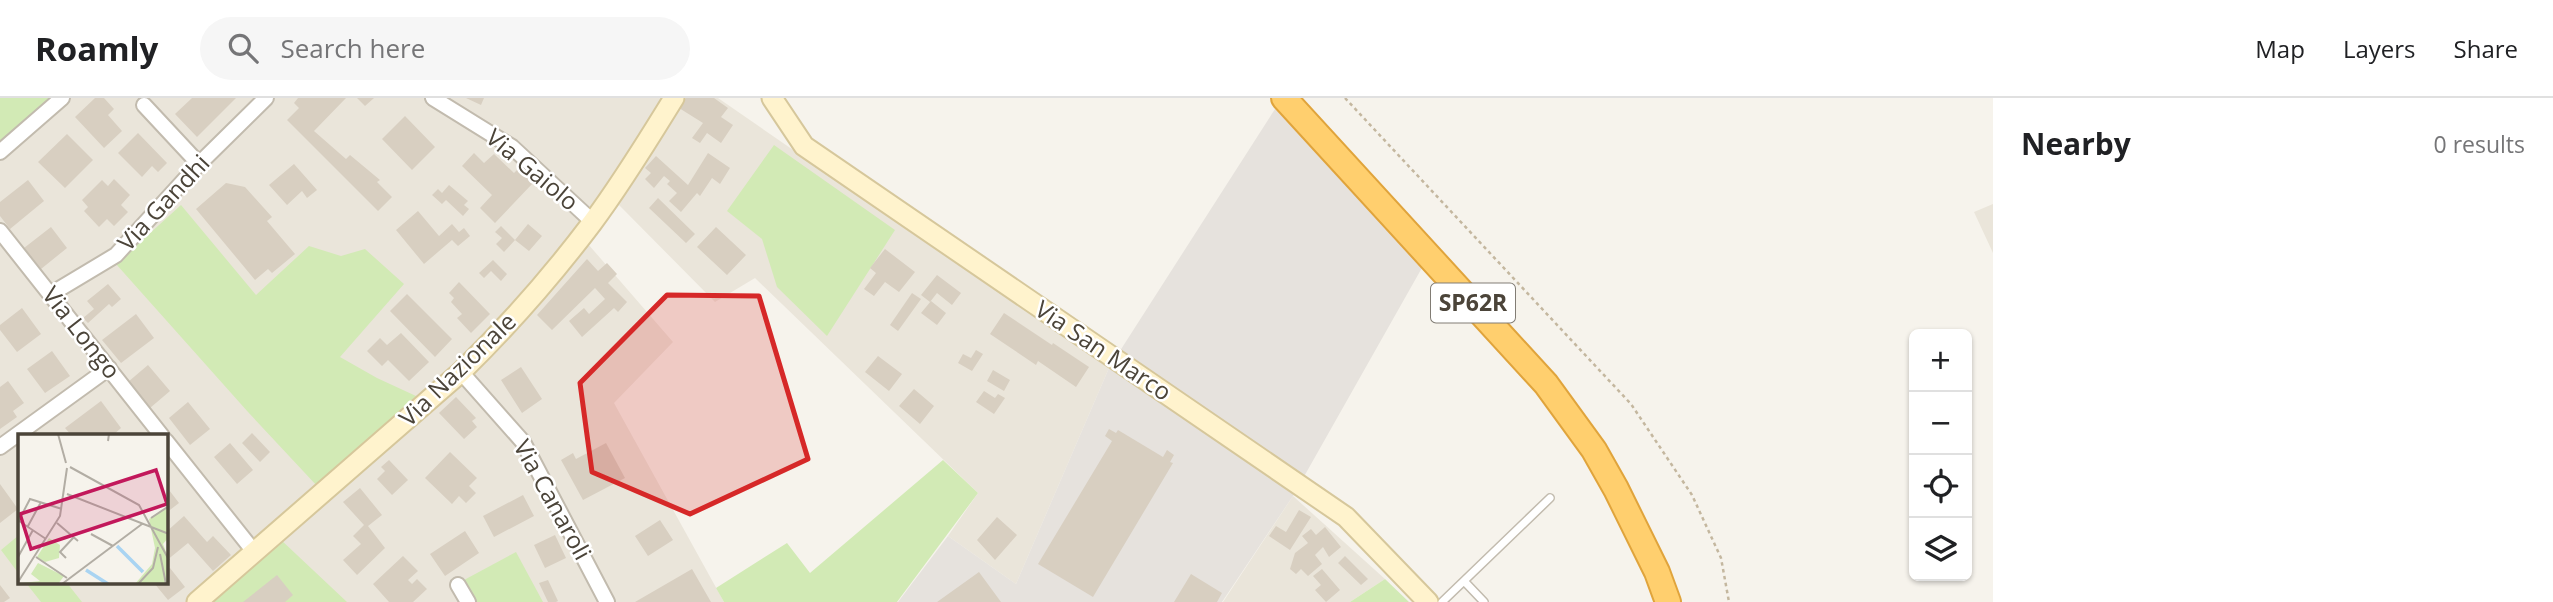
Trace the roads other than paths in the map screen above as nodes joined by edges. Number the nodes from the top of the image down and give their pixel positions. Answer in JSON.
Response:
{"nodes":[{"id":1,"x":62,"y":98,"type":"edge"},
{"id":2,"x":266,"y":98,"type":"edge"},
{"id":3,"x":433,"y":98,"type":"edge"},
{"id":4,"x":674,"y":98,"type":"edge"},
{"id":5,"x":1284,"y":98,"type":"edge"},
{"id":6,"x":772,"y":100,"type":"edge"},
{"id":7,"x":144,"y":105,"type":"dead end"},
{"id":8,"x":0,"y":152,"type":"edge"},
{"id":9,"x":199,"y":164,"type":"junction"},
{"id":10,"x":593,"y":222,"type":"junction"},
{"id":11,"x":0,"y":231,"type":"edge"},
{"id":12,"x":51,"y":295,"type":"junction"},
{"id":13,"x":109,"y":368,"type":"junction"},
{"id":14,"x":461,"y":372,"type":"junction"},
{"id":15,"x":160,"y":434,"type":"edge"},
{"id":16,"x":168,"y":444,"type":"edge"},
{"id":17,"x":0,"y":447,"type":"edge"},
{"id":18,"x":1550,"y":498,"type":"dead end"},
{"id":19,"x":255,"y":553,"type":"junction"},
{"id":20,"x":1464,"y":581,"type":"junction"},
{"id":21,"x":458,"y":585,"type":"dead end"},
{"id":22,"x":197,"y":602,"type":"edge"},
{"id":23,"x":468,"y":602,"type":"edge"},
{"id":24,"x":607,"y":602,"type":"edge"},
{"id":25,"x":1428,"y":602,"type":"edge"},
{"id":26,"x":1442,"y":602,"type":"edge"},
{"id":27,"x":1484,"y":602,"type":"edge"},
{"id":28,"x":1668,"y":602,"type":"edge"}],
"edges":[{"from":1,"to":8,"type":"street"},
{"from":2,"to":9,"type":"street","name":"Via Gandhi"},
{"from":3,"to":10,"type":"street","name":"Via Gaiolo"},
{"from":4,"to":10,"type":"street","name":"Via Nazionale"},
{"from":5,"to":28,"type":"highway","number":"SP62R"},
{"from":6,"to":25,"type":"street","name":"Via San Marco"},
{"from":7,"to":9,"type":"street"},
{"from":9,"to":12,"type":"street","name":"Via Gandhi"},
{"from":10,"to":14,"type":"street","name":"Via Nazionale"},
{"from":11,"to":12,"type":"street","name":"Via Longo"},
{"from":12,"to":13,"type":"street","name":"Via Longo"},
{"from":13,"to":15,"type":"street","name":"Via Longo"},
{"from":13,"to":17,"type":"street"},
{"from":14,"to":19,"type":"street","name":"Via Nazionale"},
{"from":14,"to":24,"type":"street","name":"Via Canaroli"},
{"from":16,"to":19,"type":"street"},
{"from":18,"to":20,"type":"lane"},
{"from":19,"to":22,"type":"street","name":"Via Nazionale"},
{"from":20,"to":26,"type":"lane"},
{"from":20,"to":27,"type":"lane"},
{"from":21,"to":23,"type":"street"}]}
